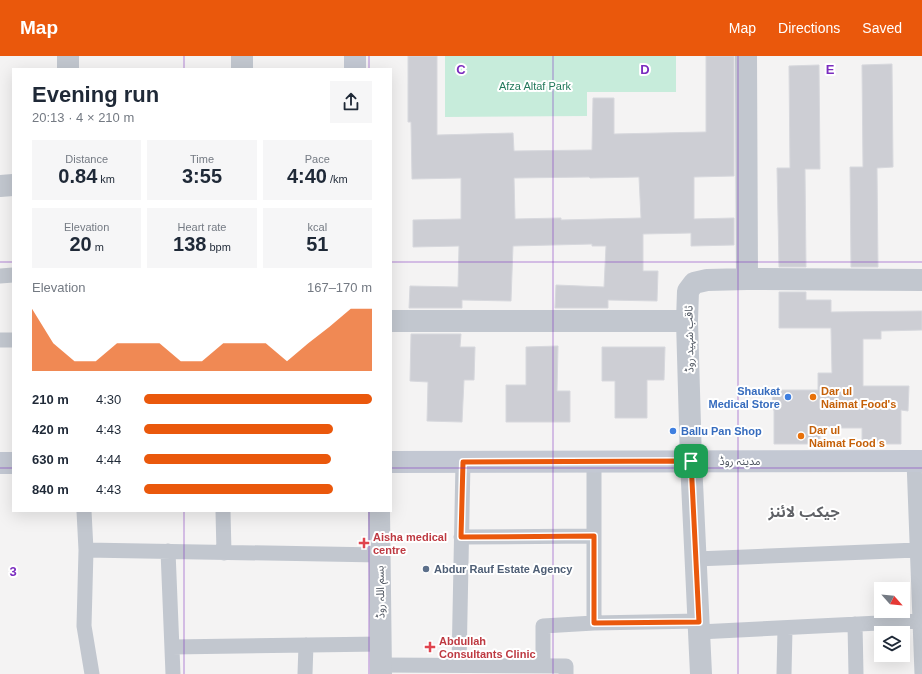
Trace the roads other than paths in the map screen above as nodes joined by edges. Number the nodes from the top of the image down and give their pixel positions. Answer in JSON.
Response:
{"nodes":[{"id":1,"x":68,"y":56,"type":"edge"},
{"id":2,"x":242,"y":56,"type":"edge"},
{"id":3,"x":355,"y":56,"type":"edge"},
{"id":4,"x":746,"y":56,"type":"edge"},
{"id":5,"x":68,"y":68,"type":"edge"},
{"id":6,"x":242,"y":68,"type":"edge"},
{"id":7,"x":355,"y":68,"type":"edge"},
{"id":8,"x":12,"y":185,"type":"edge"},
{"id":9,"x":0,"y":186,"type":"edge"},
{"id":10,"x":12,"y":275,"type":"edge"},
{"id":11,"x":0,"y":276,"type":"edge"},
{"id":12,"x":747,"y":279,"type":"junction"},
{"id":13,"x":922,"y":280,"type":"edge"},
{"id":14,"x":392,"y":321,"type":"edge"},
{"id":15,"x":688,"y":321,"type":"junction"},
{"id":16,"x":0,"y":340,"type":"edge"},
{"id":17,"x":12,"y":340,"type":"edge"},
{"id":18,"x":691,"y":461,"type":"junction"},
{"id":19,"x":918,"y":461,"type":"edge"},
{"id":20,"x":392,"y":462,"type":"edge"},
{"id":21,"x":463,"y":462,"type":"junction"},
{"id":22,"x":594,"y":462,"type":"junction"},
{"id":23,"x":0,"y":463,"type":"edge"},
{"id":24,"x":12,"y":463,"type":"edge"},
{"id":25,"x":84,"y":512,"type":"edge"},
{"id":26,"x":223,"y":512,"type":"edge"},
{"id":27,"x":379,"y":512,"type":"edge"},
{"id":28,"x":594,"y":536,"type":"junction"},
{"id":29,"x":461,"y":537,"type":"junction"},
{"id":30,"x":86,"y":550,"type":"junction"},
{"id":31,"x":917,"y":550,"type":"junction"},
{"id":32,"x":168,"y":551,"type":"junction"},
{"id":33,"x":224,"y":552,"type":"junction"},
{"id":34,"x":380,"y":555,"type":"junction"},
{"id":35,"x":696,"y":559,"type":"junction"},
{"id":36,"x":920,"y":621,"type":"junction"},
{"id":37,"x":594,"y":623,"type":"junction"},
{"id":38,"x":855,"y":624,"type":"junction"},
{"id":39,"x":699,"y":627,"type":"junction"},
{"id":40,"x":784,"y":629,"type":"junction"},
{"id":41,"x":306,"y":645,"type":"junction"},
{"id":42,"x":172,"y":647,"type":"junction"},
{"id":43,"x":381,"y":661,"type":"edge"},
{"id":44,"x":459,"y":666,"type":"junction"},
{"id":45,"x":543,"y":666,"type":"junction"},
{"id":46,"x":922,"y":666,"type":"edge"},
{"id":47,"x":92,"y":674,"type":"edge"},
{"id":48,"x":173,"y":674,"type":"edge"},
{"id":49,"x":305,"y":674,"type":"edge"},
{"id":50,"x":566,"y":674,"type":"edge"},
{"id":51,"x":701,"y":674,"type":"edge"},
{"id":52,"x":784,"y":674,"type":"edge"},
{"id":53,"x":856,"y":674,"type":"edge"}],
"edges":[{"from":1,"to":5,"type":"street"},
{"from":2,"to":6,"type":"street"},
{"from":3,"to":7,"type":"street"},
{"from":4,"to":12,"type":"street"},
{"from":8,"to":9,"type":"street"},
{"from":10,"to":11,"type":"lane"},
{"from":12,"to":13,"type":"street","name":"ثاقب شہید روڈ"},
{"from":12,"to":15,"type":"street","name":"ثاقب شہید روڈ"},
{"from":14,"to":15,"type":"street"},
{"from":15,"to":18,"type":"street","name":"ثاقب شہید روڈ"},
{"from":16,"to":17,"type":"lane"},
{"from":18,"to":19,"type":"street","name":"مدینہ روڈ"},
{"from":18,"to":22,"type":"street","name":"مدینہ روڈ"},
{"from":18,"to":35,"type":"street","name":"ثاقب شہید روڈ"},
{"from":19,"to":31,"type":"lane"},
{"from":20,"to":21,"type":"street","name":"مدینہ روڈ"},
{"from":21,"to":22,"type":"street","name":"مدینہ روڈ"},
{"from":21,"to":29,"type":"lane"},
{"from":22,"to":28,"type":"lane"},
{"from":23,"to":24,"type":"street"},
{"from":25,"to":30,"type":"lane"},
{"from":26,"to":33,"type":"lane"},
{"from":27,"to":34,"type":"street","name":"بسم اللہ روڈ"},
{"from":28,"to":29,"type":"lane"},
{"from":28,"to":37,"type":"lane"},
{"from":29,"to":44,"type":"lane"},
{"from":30,"to":32,"type":"lane"},
{"from":30,"to":47,"type":"lane"},
{"from":31,"to":35,"type":"lane"},
{"from":31,"to":36,"type":"lane"},
{"from":32,"to":33,"type":"lane"},
{"from":32,"to":42,"type":"lane"},
{"from":33,"to":34,"type":"lane"},
{"from":34,"to":43,"type":"street","name":"بسم اللہ روڈ"},
{"from":35,"to":39,"type":"street","name":"ثاقب شہید روڈ"},
{"from":36,"to":38,"type":"lane"},
{"from":36,"to":46,"type":"lane"},
{"from":37,"to":39,"type":"lane"},
{"from":37,"to":45,"type":"lane"},
{"from":38,"to":40,"type":"lane"},
{"from":38,"to":53,"type":"lane"},
{"from":39,"to":40,"type":"lane"},
{"from":39,"to":51,"type":"street","name":"ثاقب شہید روڈ"},
{"from":40,"to":52,"type":"lane"},
{"from":41,"to":42,"type":"lane"},
{"from":41,"to":43,"type":"lane"},
{"from":41,"to":49,"type":"lane"},
{"from":42,"to":48,"type":"lane"},
{"from":43,"to":44,"type":"lane"},
{"from":44,"to":45,"type":"lane"},
{"from":45,"to":50,"type":"lane"}]}
